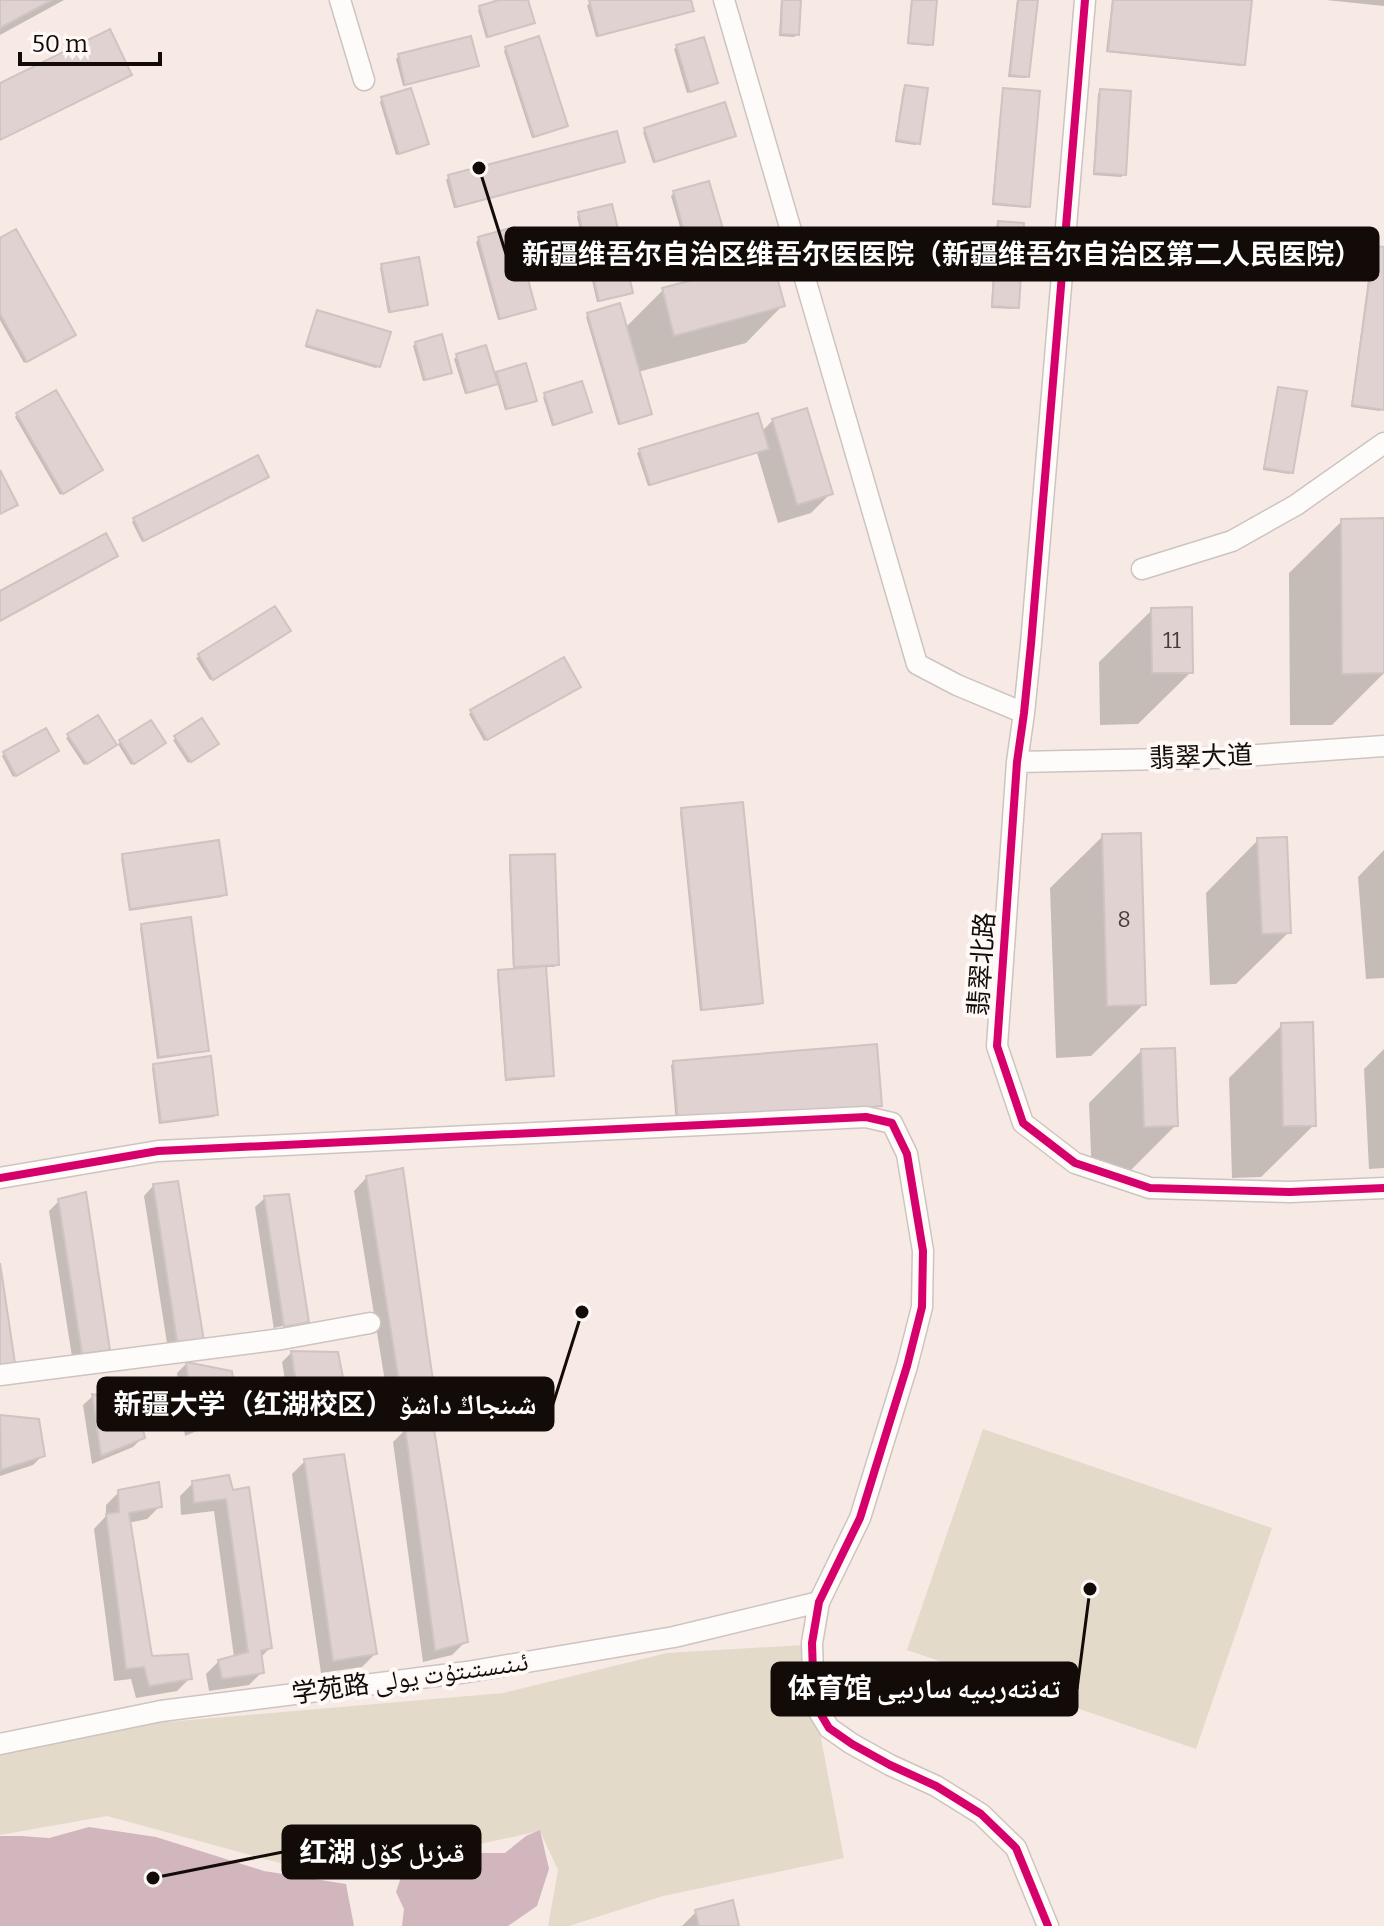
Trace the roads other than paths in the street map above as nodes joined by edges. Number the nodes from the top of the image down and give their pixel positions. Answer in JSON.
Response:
{"nodes":[{"id":1,"x":340,"y":0,"type":"edge"},
{"id":2,"x":724,"y":0,"type":"edge"},
{"id":3,"x":1085,"y":0,"type":"edge"},
{"id":4,"x":364,"y":80,"type":"dead end"},
{"id":5,"x":1384,"y":443,"type":"edge"},
{"id":6,"x":1142,"y":569,"type":"dead end"},
{"id":7,"x":1024,"y":713,"type":"junction"},
{"id":8,"x":1384,"y":746,"type":"edge"},
{"id":9,"x":1017,"y":762,"type":"junction"},
{"id":10,"x":0,"y":1178,"type":"edge"},
{"id":11,"x":1384,"y":1188,"type":"edge"},
{"id":12,"x":370,"y":1323,"type":"dead end"},
{"id":13,"x":0,"y":1375,"type":"edge"},
{"id":14,"x":819,"y":1602,"type":"junction"},
{"id":15,"x":0,"y":1744,"type":"edge"},
{"id":16,"x":1048,"y":1926,"type":"edge"}],
"edges":[{"from":1,"to":4,"type":"street"},
{"from":2,"to":7,"type":"street"},
{"from":3,"to":7,"type":"street","name":"翡翠北路"},
{"from":5,"to":6,"type":"street"},
{"from":7,"to":9,"type":"street","name":"翡翠北路"},
{"from":8,"to":9,"type":"street","name":"翡翠大道"},
{"from":9,"to":11,"type":"street","name":"翡翠北路"},
{"from":10,"to":14,"type":"street"},
{"from":12,"to":13,"type":"street"},
{"from":14,"to":15,"type":"street","name":"学苑路 ئىنىستىتۇت يولى"},
{"from":14,"to":16,"type":"street"}]}
